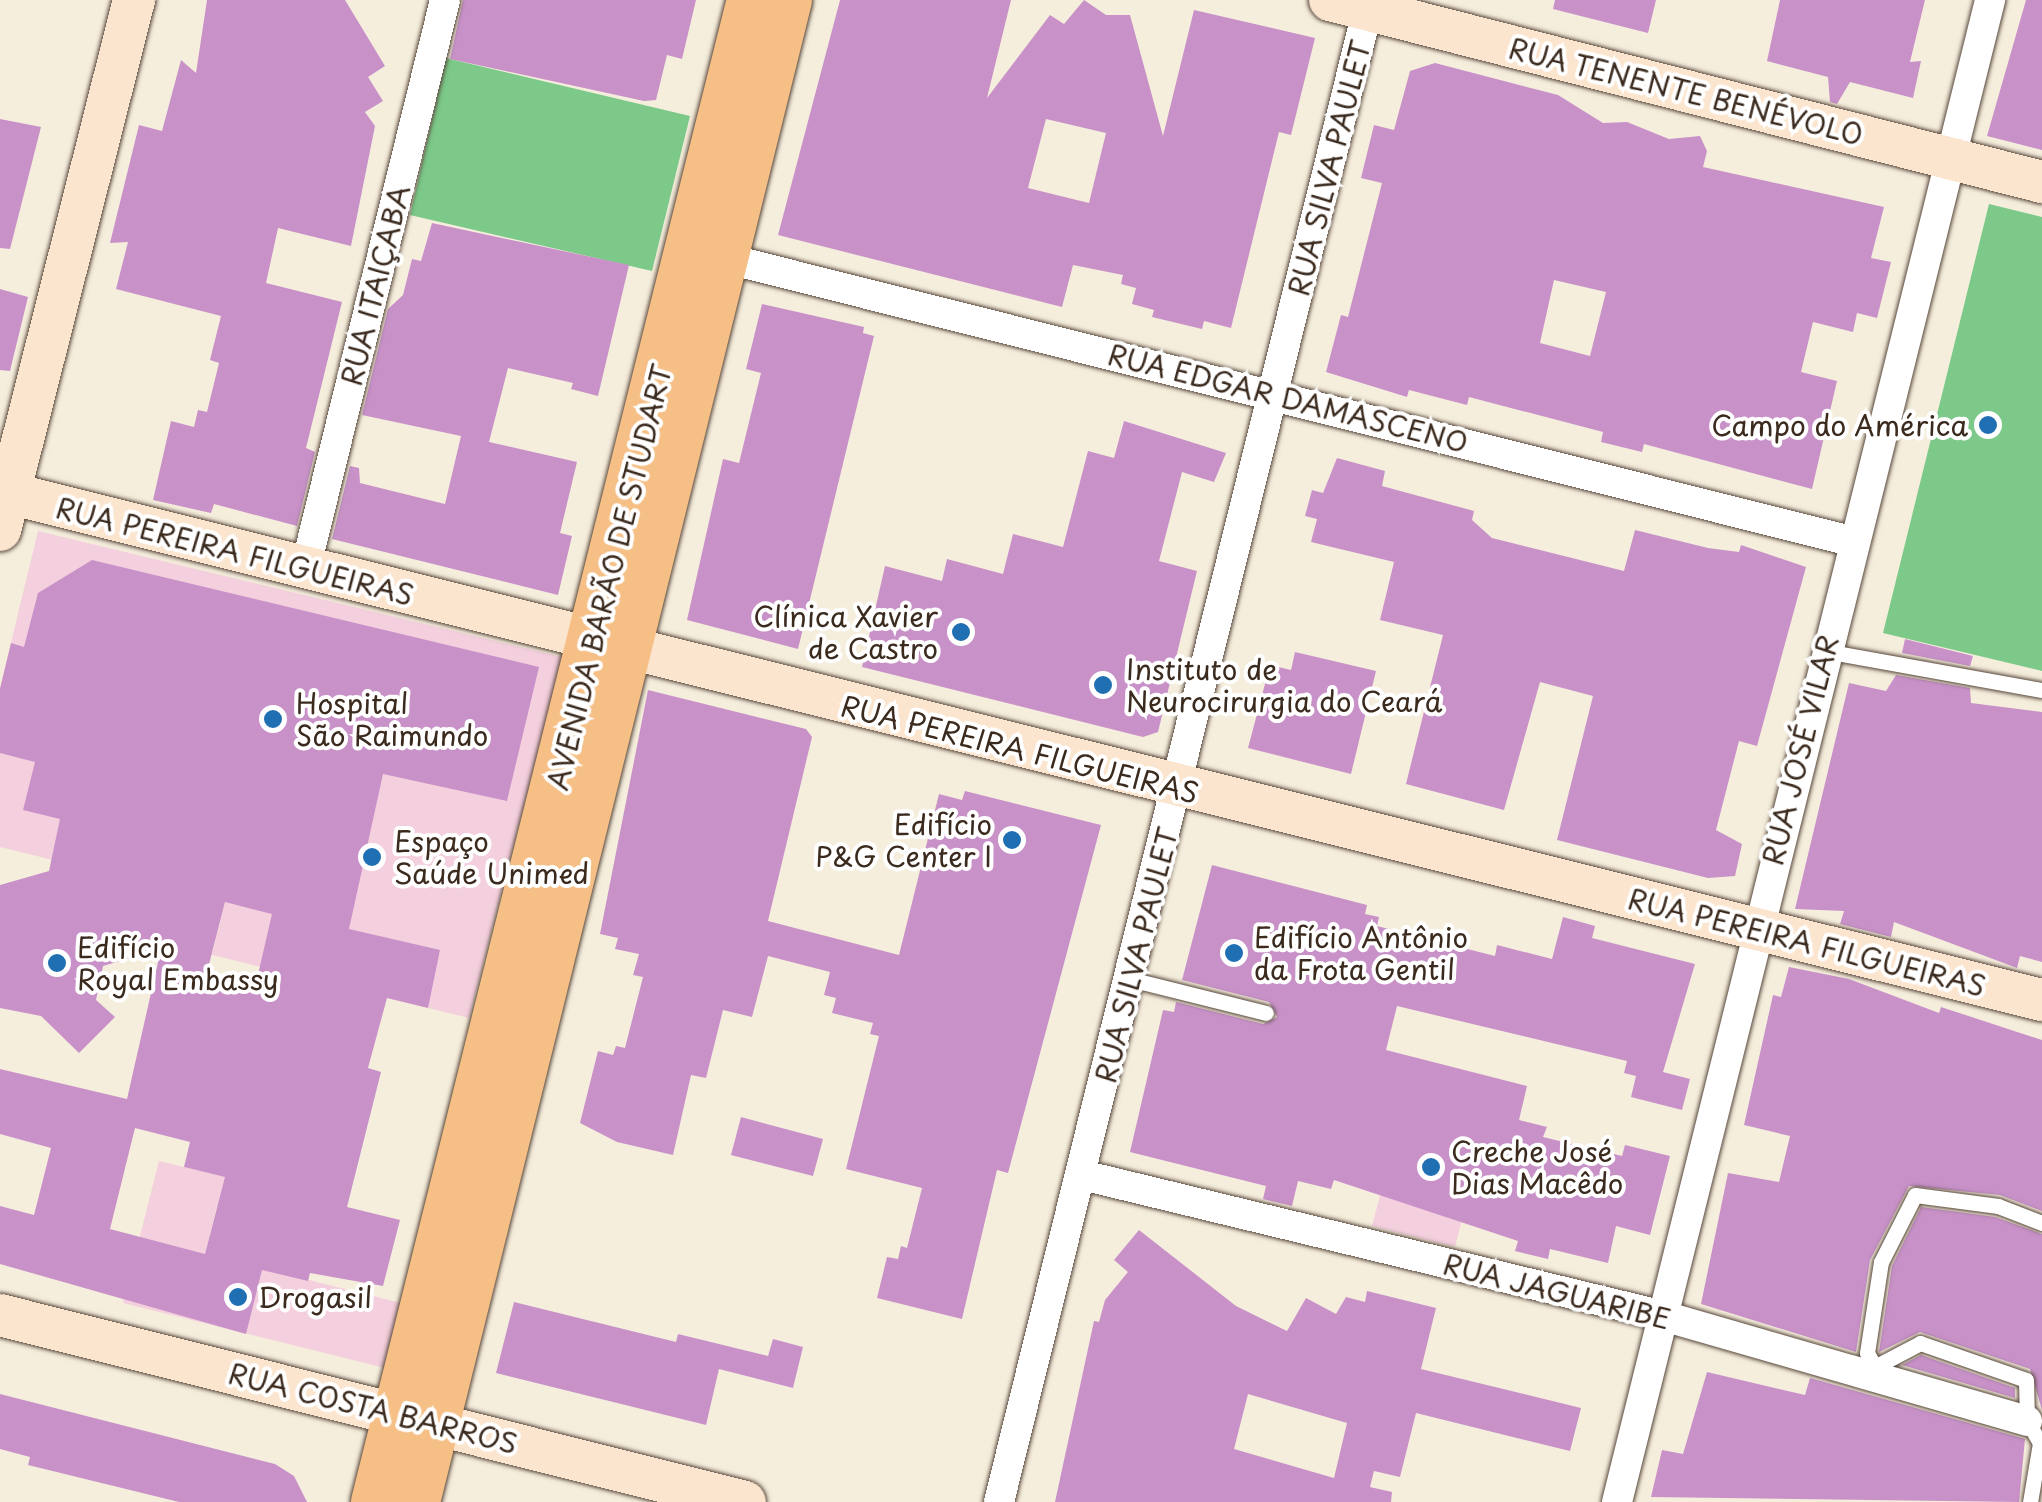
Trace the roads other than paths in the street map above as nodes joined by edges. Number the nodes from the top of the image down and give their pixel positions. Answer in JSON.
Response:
{"nodes":[{"id":1,"x":134,"y":0,"type":"edge"},
{"id":2,"x":446,"y":0,"type":"edge"},
{"id":3,"x":751,"y":0,"type":"edge"},
{"id":4,"x":788,"y":0,"type":"edge"},
{"id":5,"x":1990,"y":0,"type":"edge"},
{"id":6,"x":1356,"y":3,"type":"edge"},
{"id":7,"x":1950,"y":160,"type":"junction"},
{"id":8,"x":2042,"y":182,"type":"edge"},
{"id":9,"x":724,"y":258,"type":"junction"},
{"id":10,"x":1272,"y":393,"type":"junction"},
{"id":11,"x":3,"y":505,"type":"edge"},
{"id":12,"x":1851,"y":541,"type":"junction"},
{"id":13,"x":305,"y":570,"type":"junction"},
{"id":14,"x":610,"y":647,"type":"junction"},
{"id":15,"x":1824,"y":650,"type":"junction"},
{"id":16,"x":2042,"y":690,"type":"edge"},
{"id":17,"x":1177,"y":788,"type":"junction"},
{"id":18,"x":1757,"y":930,"type":"junction"},
{"id":19,"x":1130,"y":978,"type":"junction"},
{"id":20,"x":2042,"y":1000,"type":"edge"},
{"id":21,"x":1266,"y":1013,"type":"dead end"},
{"id":22,"x":1082,"y":1175,"type":"junction"},
{"id":23,"x":2042,"y":1223,"type":"edge"},
{"id":24,"x":0,"y":1315,"type":"edge"},
{"id":25,"x":1660,"y":1315,"type":"junction"},
{"id":26,"x":1868,"y":1370,"type":"junction"},
{"id":27,"x":417,"y":1418,"type":"junction"},
{"id":28,"x":2028,"y":1421,"type":"junction"},
{"id":29,"x":375,"y":1502,"type":"edge"},
{"id":30,"x":416,"y":1502,"type":"edge"},
{"id":31,"x":745,"y":1502,"type":"edge"},
{"id":32,"x":1000,"y":1502,"type":"edge"},
{"id":33,"x":1617,"y":1502,"type":"edge"},
{"id":34,"x":2030,"y":1502,"type":"edge"}],
"edges":[{"from":1,"to":11,"type":"street"},
{"from":2,"to":13,"type":"street","name":"RUA ITAIÇABA"},
{"from":3,"to":14,"type":"main road","name":"AVENIDA BARÃO DE STUDART"},
{"from":4,"to":9,"type":"main road","name":"AVENIDA BARÃO DE STUDART"},
{"from":5,"to":7,"type":"street","name":"RUA JOSÉ VILAR"},
{"from":6,"to":7,"type":"street","name":"RUA TENENTE BENÉVOLO"},
{"from":6,"to":10,"type":"street","name":"RUA SILVA PAULET"},
{"from":7,"to":8,"type":"street","name":"RUA TENENTE BENÉVOLO"},
{"from":7,"to":12,"type":"street","name":"RUA JOSÉ VILAR"},
{"from":9,"to":10,"type":"street","name":"RUA EDGAR DAMASCENO"},
{"from":9,"to":14,"type":"main road","name":"AVENIDA BARÃO DE STUDART"},
{"from":10,"to":12,"type":"street","name":"RUA EDGAR DAMASCENO"},
{"from":10,"to":17,"type":"street","name":"RUA SILVA PAULET"},
{"from":11,"to":13,"type":"street","name":"RUA PEREIRA FILGUEIRAS"},
{"from":12,"to":15,"type":"street","name":"RUA JOSÉ VILAR"},
{"from":13,"to":14,"type":"street","name":"RUA PEREIRA FILGUEIRAS"},
{"from":14,"to":17,"type":"street","name":"RUA PEREIRA FILGUEIRAS"},
{"from":14,"to":27,"type":"main road","name":"AVENIDA BARÃO DE STUDART"},
{"from":15,"to":16,"type":"lane"},
{"from":15,"to":18,"type":"street","name":"RUA JOSÉ VILAR"},
{"from":17,"to":18,"type":"street","name":"RUA PEREIRA FILGUEIRAS"},
{"from":17,"to":19,"type":"street","name":"RUA SILVA PAULET"},
{"from":18,"to":20,"type":"street","name":"RUA PEREIRA FILGUEIRAS"},
{"from":18,"to":25,"type":"street","name":"RUA JOSÉ VILAR"},
{"from":19,"to":21,"type":"lane"},
{"from":19,"to":22,"type":"street","name":"RUA SILVA PAULET"},
{"from":22,"to":25,"type":"street","name":"RUA JAGUARIBE"},
{"from":22,"to":32,"type":"street","name":"RUA SILVA PAULET"},
{"from":23,"to":26,"type":"lane"},
{"from":24,"to":27,"type":"street","name":"RUA COSTA BARROS"},
{"from":25,"to":26,"type":"street","name":"RUA JAGUARIBE"},
{"from":25,"to":33,"type":"street","name":"RUA JOSÉ VILAR"},
{"from":26,"to":28,"type":"street","name":"RUA JAGUARIBE"},
{"from":26,"to":28,"type":"lane"},
{"from":27,"to":29,"type":"main road","name":"AVENIDA BARÃO DE STUDART"},
{"from":27,"to":30,"type":"main road","name":"AVENIDA BARÃO DE STUDART"},
{"from":27,"to":31,"type":"street","name":"RUA COSTA BARROS"},
{"from":28,"to":34,"type":"lane"}]}
